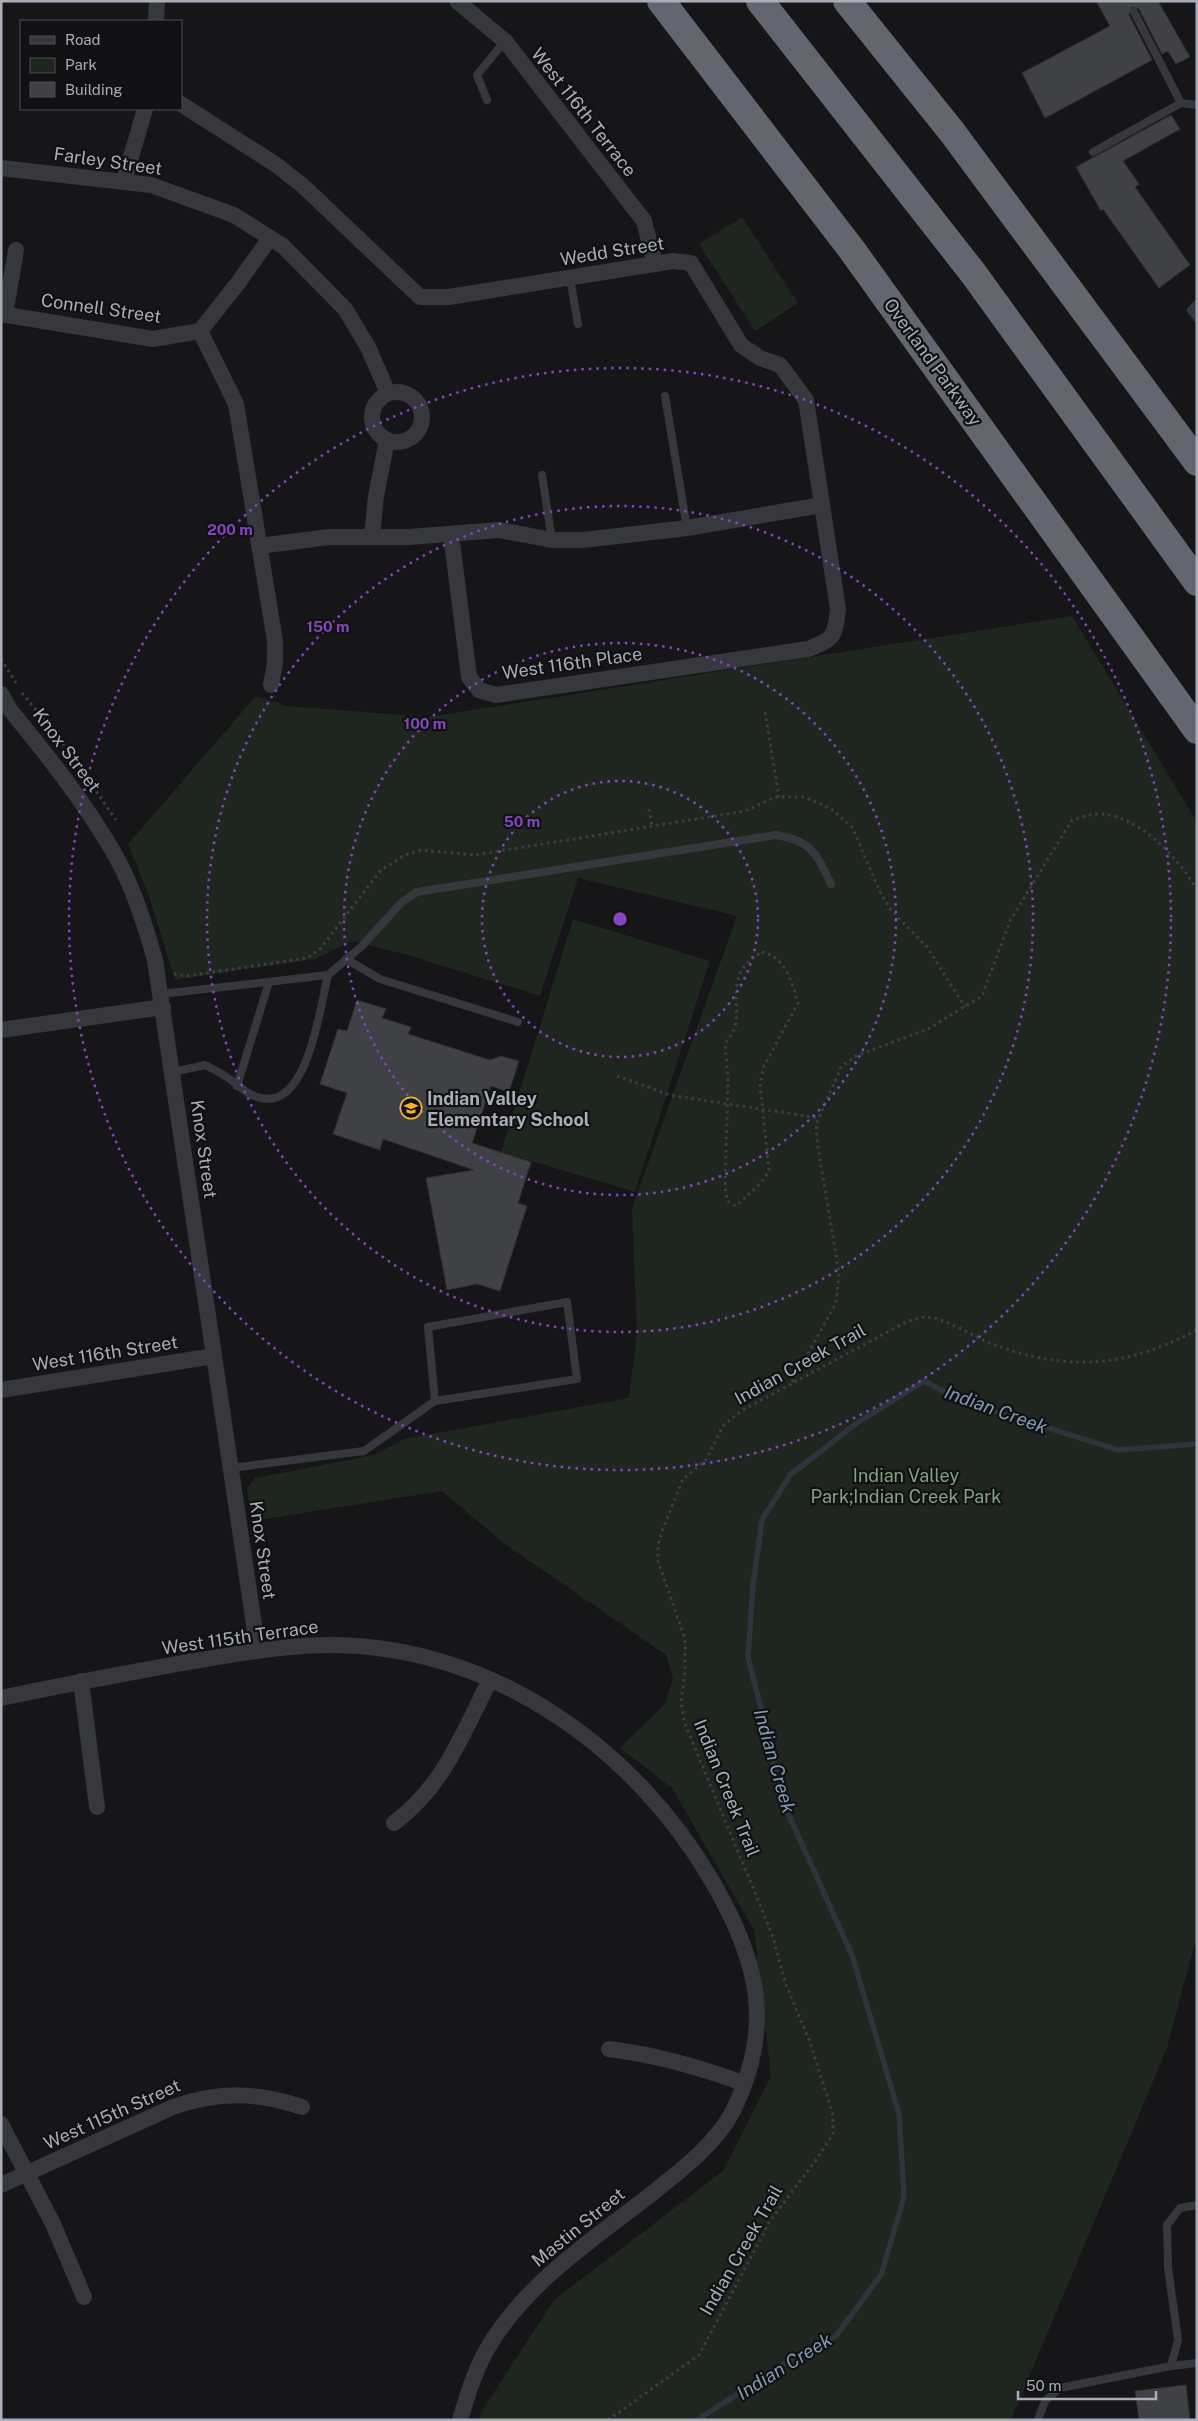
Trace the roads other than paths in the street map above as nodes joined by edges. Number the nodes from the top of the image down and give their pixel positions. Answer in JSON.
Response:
{"nodes":[{"id":1,"x":157,"y":1,"type":"edge"},
{"id":2,"x":457,"y":1,"type":"edge"},
{"id":3,"x":644,"y":1,"type":"edge"},
{"id":4,"x":661,"y":1,"type":"edge"},
{"id":5,"x":760,"y":1,"type":"edge"},
{"id":6,"x":847,"y":1,"type":"edge"},
{"id":7,"x":1134,"y":12,"type":"dead end"},
{"id":8,"x":156,"y":20,"type":"edge"},
{"id":9,"x":505,"y":42,"type":"junction"},
{"id":10,"x":696,"y":46,"type":"junction"},
{"id":11,"x":487,"y":100,"type":"dead end"},
{"id":12,"x":1181,"y":103,"type":"junction"},
{"id":13,"x":182,"y":105,"type":"edge"},
{"id":14,"x":1197,"y":105,"type":"edge"},
{"id":15,"x":145,"y":110,"type":"edge"},
{"id":16,"x":1093,"y":152,"type":"dead end"},
{"id":17,"x":1,"y":168,"type":"edge"},
{"id":18,"x":124,"y":181,"type":"junction"},
{"id":19,"x":270,"y":238,"type":"junction"},
{"id":20,"x":16,"y":250,"type":"dead end"},
{"id":21,"x":655,"y":264,"type":"junction"},
{"id":22,"x":570,"y":278,"type":"junction"},
{"id":23,"x":1197,"y":304,"type":"edge"},
{"id":24,"x":3,"y":314,"type":"edge"},
{"id":25,"x":1197,"y":318,"type":"edge"},
{"id":26,"x":578,"y":324,"type":"dead end"},
{"id":27,"x":200,"y":331,"type":"junction"},
{"id":28,"x":1118,"y":355,"type":"junction"},
{"id":29,"x":388,"y":393,"type":"junction"},
{"id":30,"x":665,"y":396,"type":"dead end"},
{"id":31,"x":1197,"y":437,"type":"edge"},
{"id":32,"x":387,"y":440,"type":"junction"},
{"id":33,"x":1197,"y":462,"type":"edge"},
{"id":34,"x":542,"y":475,"type":"dead end"},
{"id":35,"x":822,"y":505,"type":"junction"},
{"id":36,"x":687,"y":528,"type":"junction"},
{"id":37,"x":451,"y":534,"type":"junction"},
{"id":38,"x":372,"y":536,"type":"junction"},
{"id":39,"x":552,"y":540,"type":"junction"},
{"id":40,"x":259,"y":546,"type":"junction"},
{"id":41,"x":1197,"y":582,"type":"edge"},
{"id":42,"x":829,"y":641,"type":"joint"},
{"id":43,"x":271,"y":685,"type":"dead end"},
{"id":44,"x":1,"y":694,"type":"edge"},
{"id":45,"x":1197,"y":730,"type":"edge"},
{"id":46,"x":831,"y":884,"type":"dead end"},
{"id":47,"x":346,"y":960,"type":"junction"},
{"id":48,"x":328,"y":975,"type":"junction"},
{"id":49,"x":269,"y":982,"type":"junction"},
{"id":50,"x":162,"y":1000,"type":"junction"},
{"id":51,"x":518,"y":1022,"type":"dead end"},
{"id":52,"x":1,"y":1030,"type":"edge"},
{"id":53,"x":173,"y":1072,"type":"junction"},
{"id":54,"x":237,"y":1086,"type":"junction"},
{"id":55,"x":214,"y":1356,"type":"junction"},
{"id":56,"x":1,"y":1390,"type":"edge"},
{"id":57,"x":435,"y":1401,"type":"junction"},
{"id":58,"x":231,"y":1468,"type":"junction"},
{"id":59,"x":258,"y":1651,"type":"junction"},
{"id":60,"x":490,"y":1680,"type":"junction"},
{"id":61,"x":81,"y":1681,"type":"junction"},
{"id":62,"x":1,"y":1698,"type":"edge"},
{"id":63,"x":97,"y":1806,"type":"dead end"},
{"id":64,"x":394,"y":1823,"type":"dead end"},
{"id":65,"x":710,"y":1878,"type":"joint"},
{"id":66,"x":609,"y":2049,"type":"dead end"},
{"id":67,"x":743,"y":2083,"type":"junction"},
{"id":68,"x":302,"y":2107,"type":"dead end"},
{"id":69,"x":1,"y":2124,"type":"edge"},
{"id":70,"x":28,"y":2172,"type":"junction"},
{"id":71,"x":1,"y":2185,"type":"edge"},
{"id":72,"x":1196,"y":2203,"type":"edge"},
{"id":73,"x":84,"y":2297,"type":"dead end"},
{"id":74,"x":1197,"y":2363,"type":"edge"},
{"id":75,"x":1171,"y":2366,"type":"junction"},
{"id":76,"x":460,"y":2420,"type":"edge"},
{"id":77,"x":1038,"y":2420,"type":"edge"}],
"edges":[{"from":1,"to":8,"type":"street"},
{"from":2,"to":9,"type":"street","name":"West 116th Terrace"},
{"from":3,"to":10,"type":"highway"},
{"from":4,"to":10,"type":"highway","name":"Overland Parkway"},
{"from":5,"to":41,"type":"highway"},
{"from":6,"to":28,"type":"highway"},
{"from":7,"to":12,"type":"lane"},
{"from":9,"to":11,"type":"lane"},
{"from":9,"to":21,"type":"street","name":"West 116th Terrace"},
{"from":10,"to":45,"type":"highway","name":"Overland Parkway"},
{"from":12,"to":14,"type":"lane"},
{"from":12,"to":16,"type":"lane"},
{"from":13,"to":22,"type":"street","name":"Wedd Street"},
{"from":15,"to":18,"type":"street"},
{"from":17,"to":18,"type":"street","name":"Farley Street"},
{"from":18,"to":19,"type":"street","name":"Farley Street"},
{"from":19,"to":27,"type":"street"},
{"from":19,"to":29,"type":"street","name":"Farley Street"},
{"from":20,"to":24,"type":"street"},
{"from":21,"to":22,"type":"street","name":"Wedd Street"},
{"from":21,"to":35,"type":"street","name":"Wedd Street"},
{"from":22,"to":26,"type":"lane"},
{"from":23,"to":25,"type":"lane"},
{"from":24,"to":27,"type":"street","name":"Connell Street"},
{"from":27,"to":40,"type":"street"},
{"from":28,"to":31,"type":"highway"},
{"from":28,"to":33,"type":"highway"},
{"from":29,"to":32,"type":"street"},
{"from":29,"to":32,"type":"street"},
{"from":30,"to":36,"type":"lane"},
{"from":32,"to":38,"type":"street"},
{"from":34,"to":39,"type":"lane"},
{"from":35,"to":36,"type":"street"},
{"from":35,"to":42,"type":"street","name":"Wedd Street"},
{"from":36,"to":39,"type":"street"},
{"from":37,"to":38,"type":"street"},
{"from":37,"to":39,"type":"street"},
{"from":37,"to":42,"type":"street","name":"West 116th Place"},
{"from":38,"to":40,"type":"street"},
{"from":40,"to":43,"type":"street"},
{"from":44,"to":50,"type":"street","name":"Knox Street"},
{"from":46,"to":47,"type":"lane"},
{"from":47,"to":48,"type":"lane"},
{"from":47,"to":51,"type":"lane"},
{"from":48,"to":49,"type":"lane"},
{"from":48,"to":54,"type":"lane"},
{"from":49,"to":50,"type":"lane"},
{"from":49,"to":54,"type":"lane"},
{"from":50,"to":52,"type":"street"},
{"from":50,"to":53,"type":"street","name":"Knox Street"},
{"from":53,"to":54,"type":"lane"},
{"from":53,"to":55,"type":"street","name":"Knox Street"},
{"from":55,"to":56,"type":"street","name":"West 116th Street"},
{"from":55,"to":58,"type":"street","name":"Knox Street"},
{"from":57,"to":57,"type":"lane"},
{"from":57,"to":58,"type":"lane"},
{"from":58,"to":59,"type":"street","name":"Knox Street"},
{"from":59,"to":60,"type":"street","name":"West 115th Terrace"},
{"from":59,"to":61,"type":"street","name":"West 115th Terrace"},
{"from":60,"to":64,"type":"street"},
{"from":60,"to":65,"type":"street","name":"West 115th Terrace"},
{"from":61,"to":62,"type":"street","name":"West 115th Terrace"},
{"from":61,"to":63,"type":"street"},
{"from":65,"to":67,"type":"street","name":"Mastin Street"},
{"from":66,"to":67,"type":"street"},
{"from":67,"to":76,"type":"street","name":"Mastin Street"},
{"from":68,"to":70,"type":"street","name":"West 115th Street"},
{"from":69,"to":70,"type":"street"},
{"from":70,"to":71,"type":"street","name":"West 115th Street"},
{"from":70,"to":73,"type":"street"},
{"from":72,"to":75,"type":"lane"},
{"from":74,"to":75,"type":"lane"},
{"from":75,"to":77,"type":"lane"}]}
